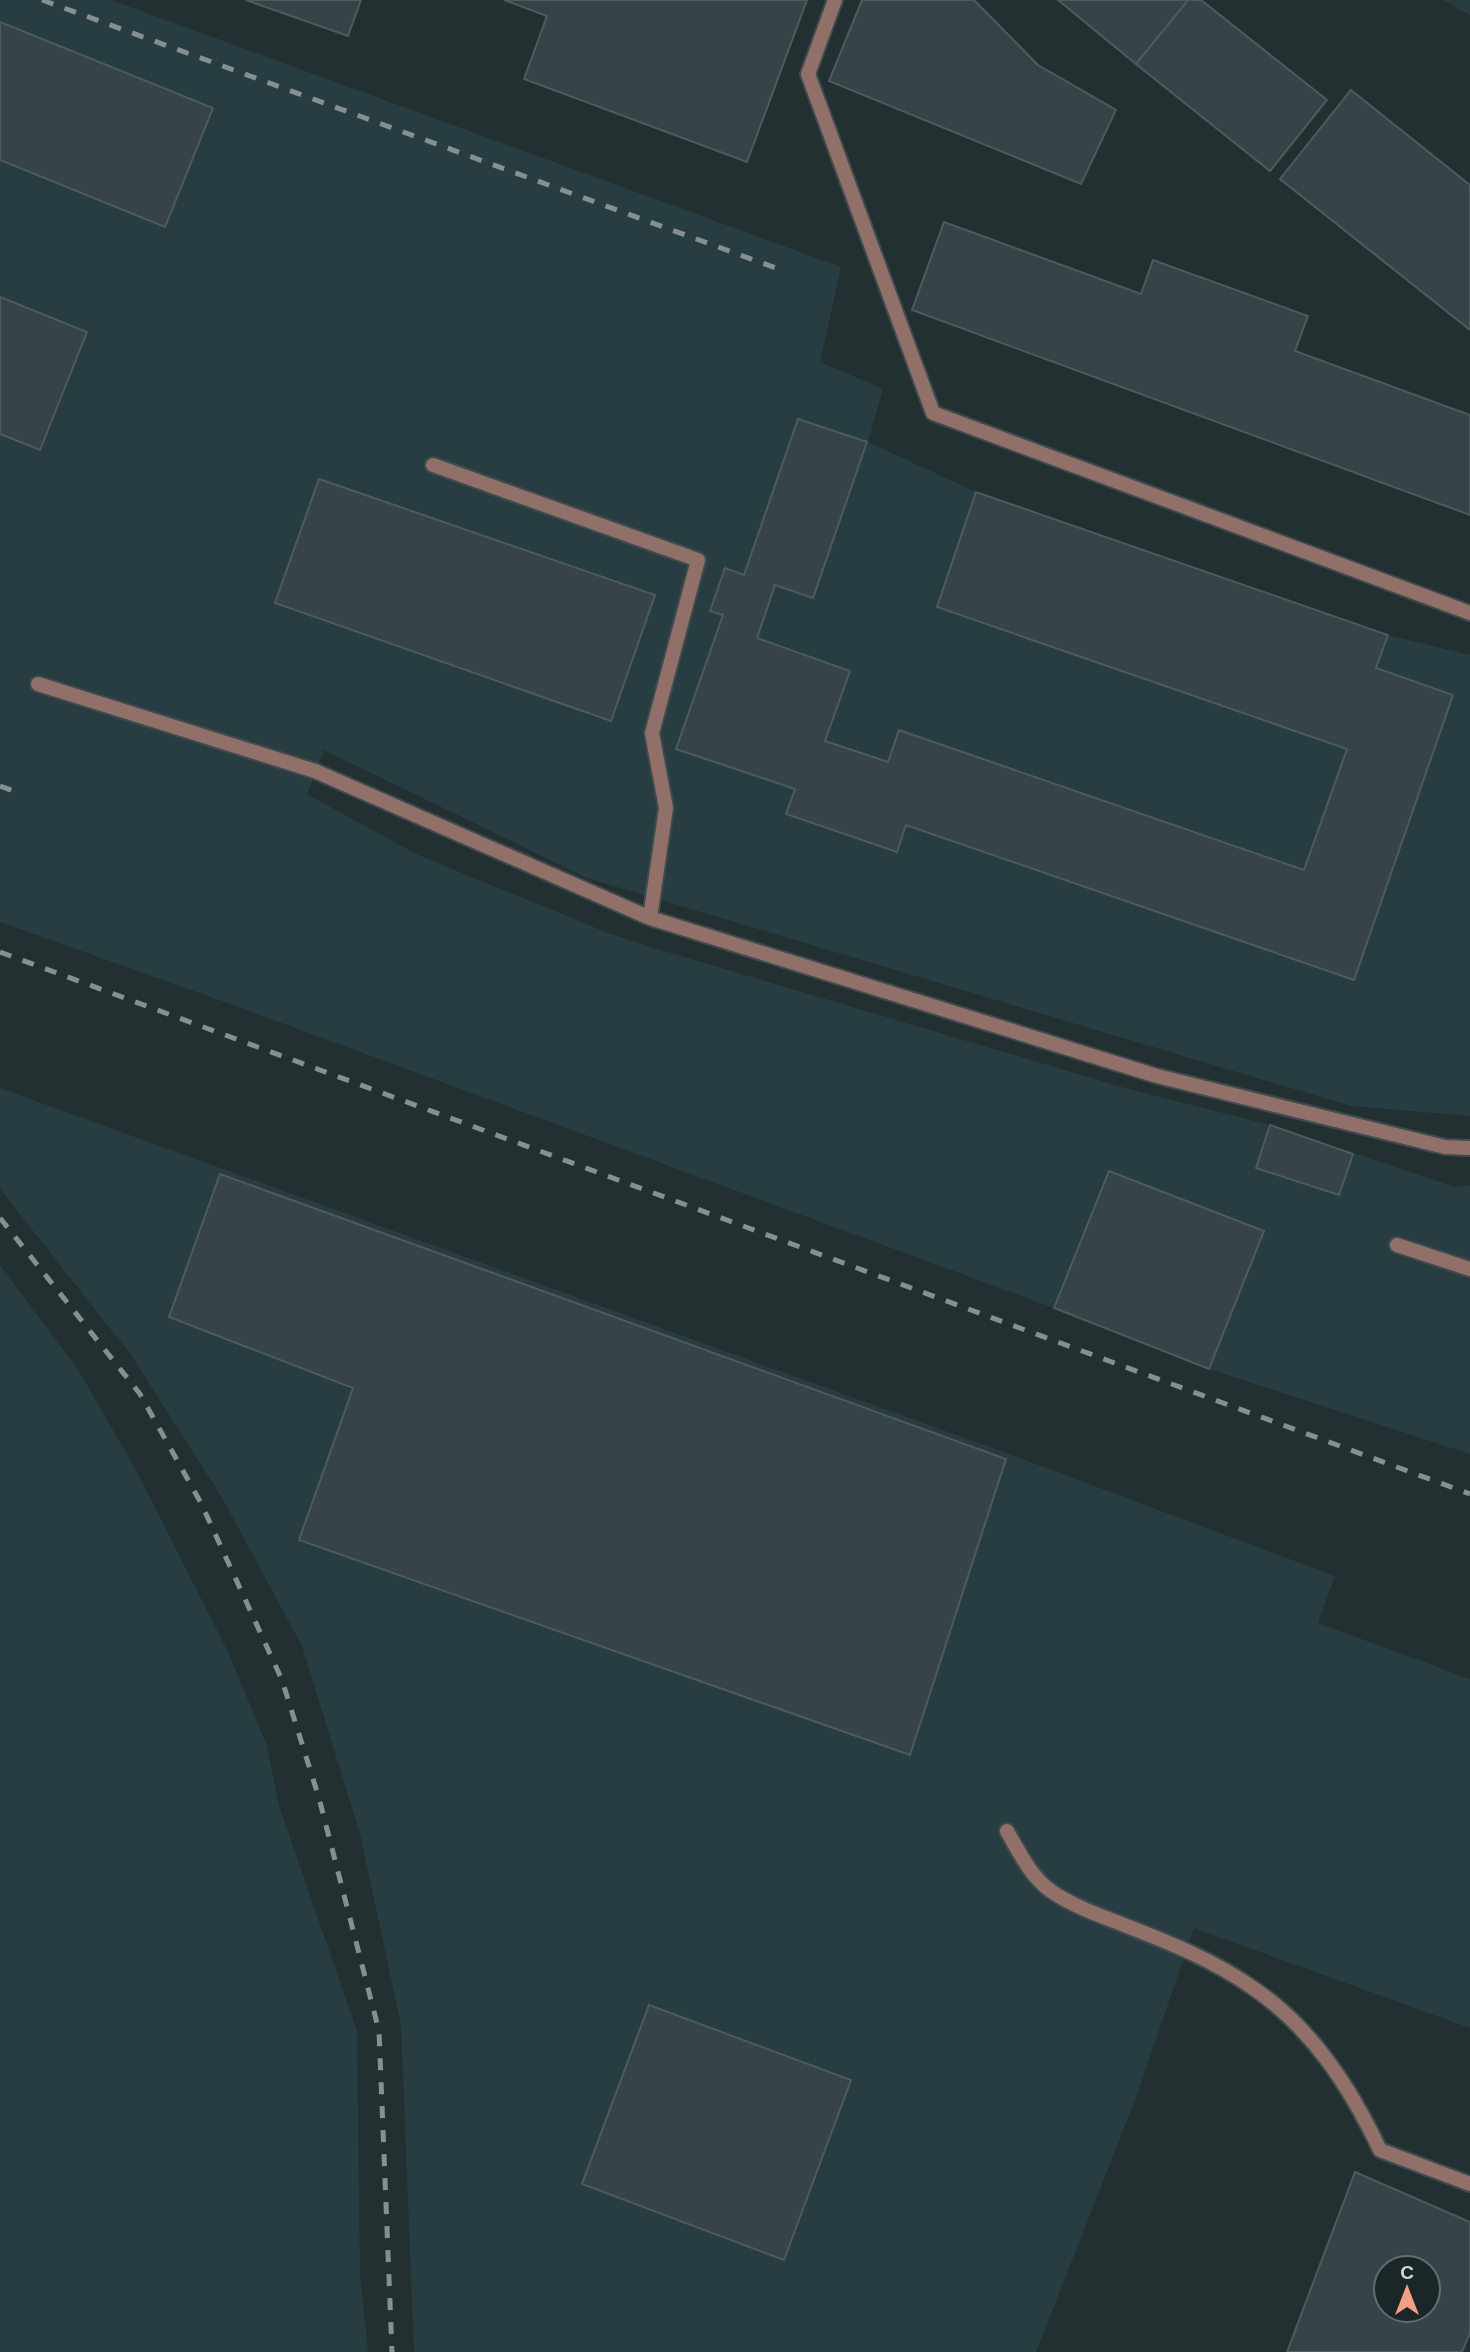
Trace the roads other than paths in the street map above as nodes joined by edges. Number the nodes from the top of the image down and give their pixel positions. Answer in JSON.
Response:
{"nodes":[{"id":1,"x":835,"y":0,"type":"edge"},
{"id":2,"x":433,"y":465,"type":"dead end"},
{"id":3,"x":1470,"y":613,"type":"edge"},
{"id":4,"x":38,"y":684,"type":"dead end"},
{"id":5,"x":650,"y":918,"type":"junction"},
{"id":6,"x":1470,"y":1148,"type":"edge"},
{"id":7,"x":1397,"y":1245,"type":"dead end"},
{"id":8,"x":1470,"y":1269,"type":"edge"},
{"id":9,"x":1007,"y":1831,"type":"dead end"},
{"id":10,"x":1470,"y":2184,"type":"edge"}],
"edges":[{"from":1,"to":3,"type":"lane"},
{"from":2,"to":5,"type":"lane"},
{"from":4,"to":5,"type":"lane"},
{"from":5,"to":6,"type":"lane"},
{"from":7,"to":8,"type":"lane"},
{"from":9,"to":10,"type":"lane"}]}
